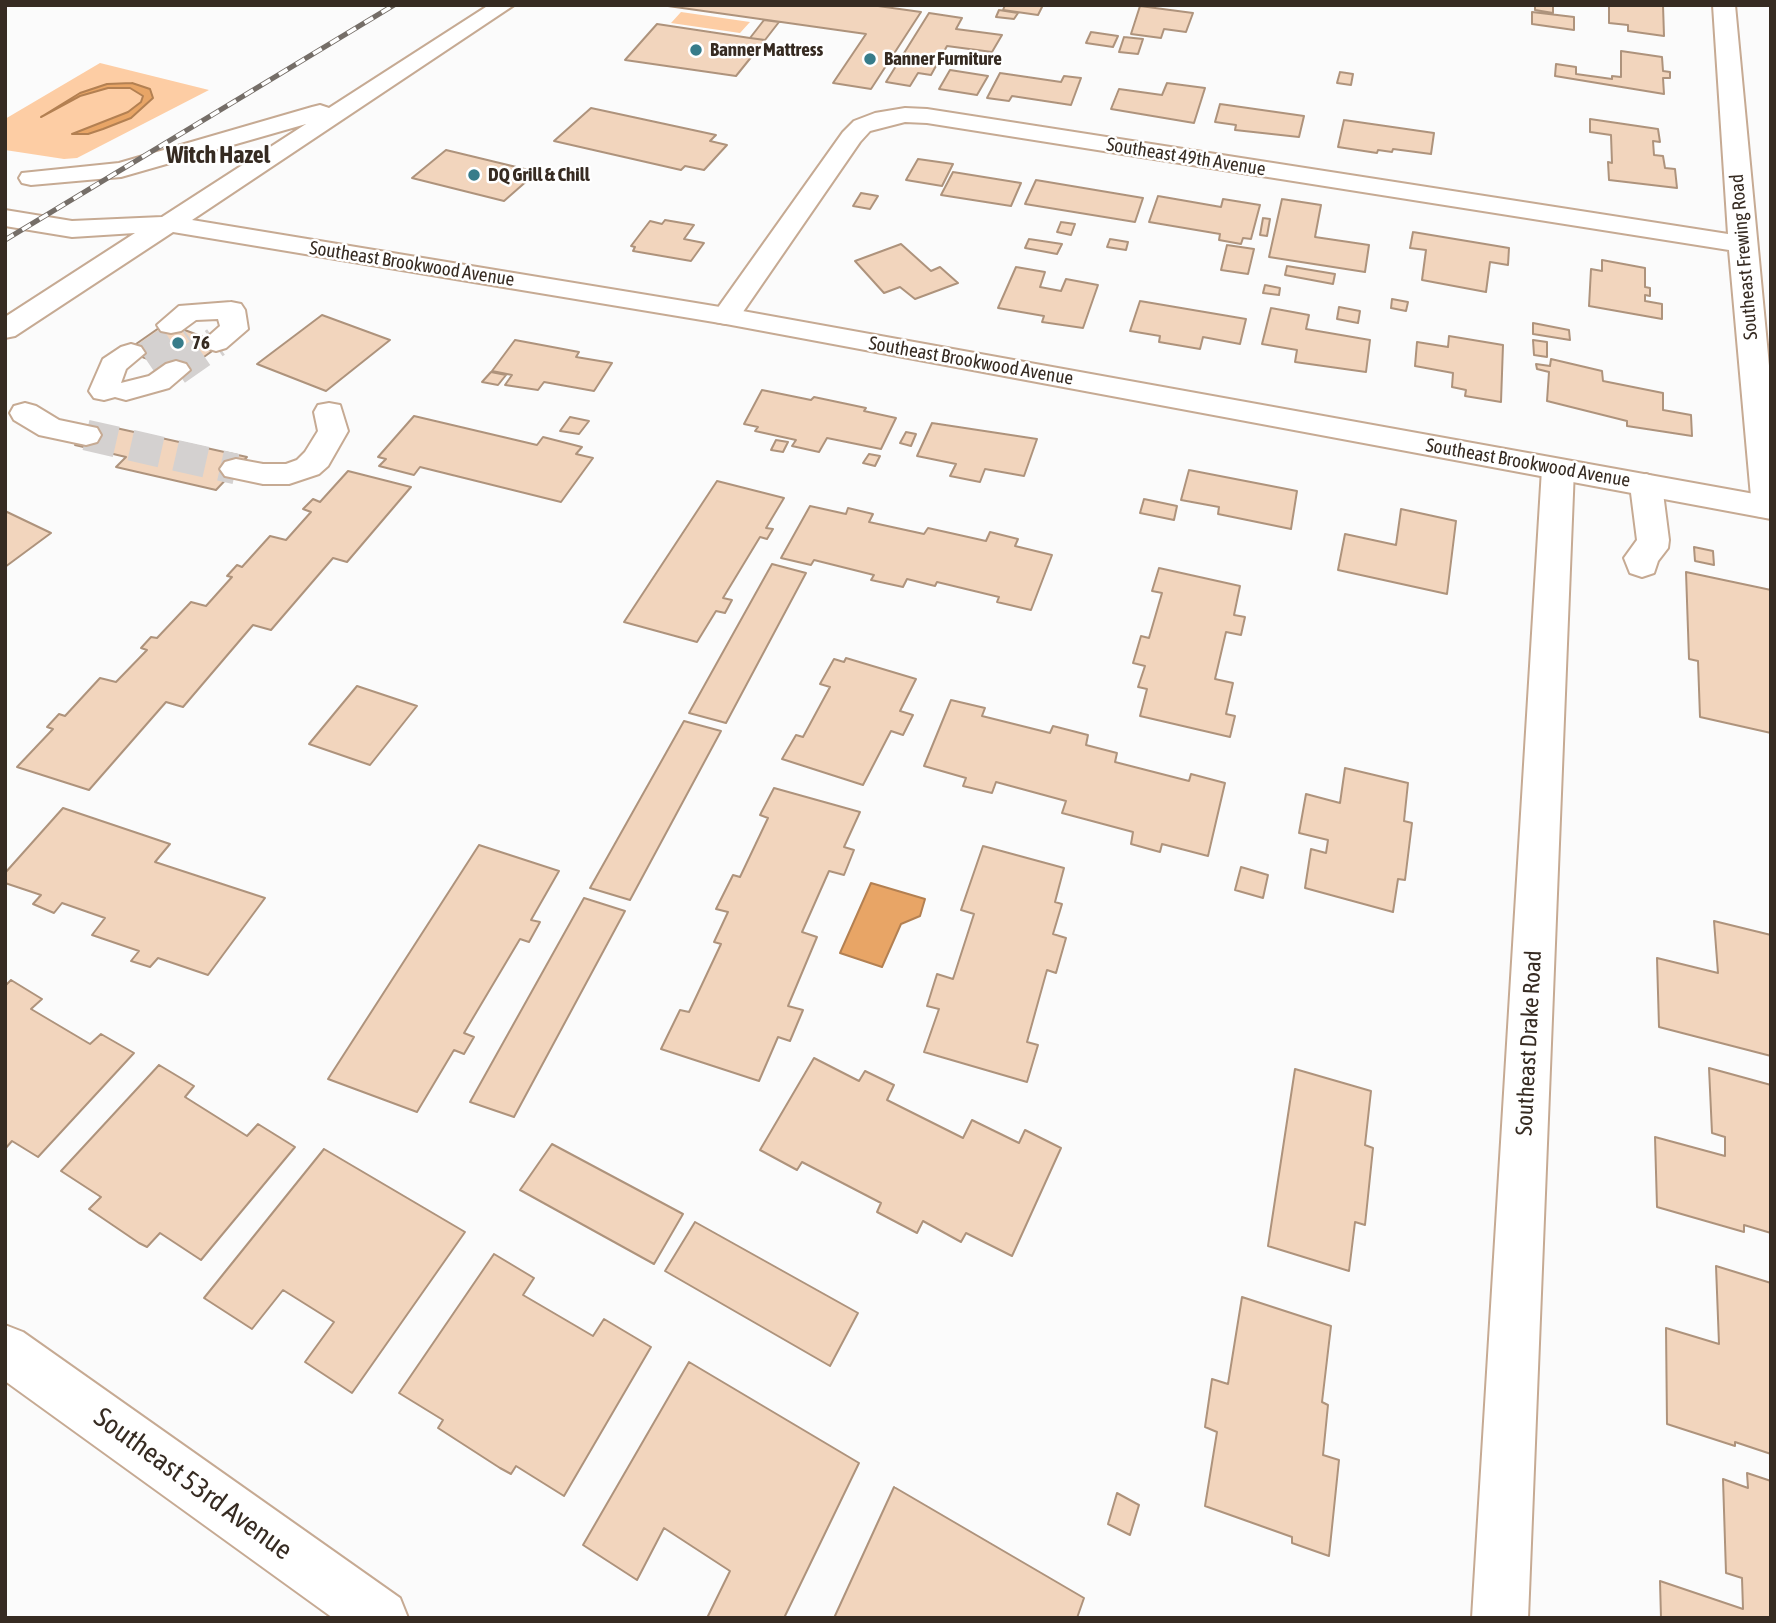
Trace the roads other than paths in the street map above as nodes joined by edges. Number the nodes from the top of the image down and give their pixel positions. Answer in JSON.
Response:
{"nodes":[{"id":1,"x":503,"y":5,"type":"edge"},
{"id":2,"x":1724,"y":5,"type":"edge"},
{"id":3,"x":359,"y":100,"type":"junction"},
{"id":4,"x":5,"y":175,"type":"edge"},
{"id":5,"x":31,"y":178,"type":"junction"},
{"id":6,"x":5,"y":218,"type":"edge"},
{"id":7,"x":169,"y":224,"type":"junction"},
{"id":8,"x":1742,"y":244,"type":"junction"},
{"id":9,"x":231,"y":310,"type":"joint"},
{"id":10,"x":726,"y":316,"type":"junction"},
{"id":11,"x":5,"y":330,"type":"edge"},
{"id":12,"x":329,"y":412,"type":"dead end"},
{"id":13,"x":25,"y":413,"type":"dead end"},
{"id":14,"x":86,"y":435,"type":"tunnel mouth"},
{"id":15,"x":236,"y":468,"type":"tunnel mouth"},
{"id":16,"x":1558,"y":469,"type":"junction"},
{"id":17,"x":1646,"y":485,"type":"junction"},
{"id":18,"x":1769,"y":508,"type":"edge"},
{"id":19,"x":1642,"y":565,"type":"dead end"},
{"id":20,"x":5,"y":1350,"type":"edge"},
{"id":21,"x":380,"y":1618,"type":"edge"},
{"id":22,"x":1500,"y":1618,"type":"edge"}],
"edges":[{"from":1,"to":3,"type":"street"},
{"from":2,"to":8,"type":"street","name":"Southeast Frewing Road"},
{"from":3,"to":5,"type":"street"},
{"from":3,"to":7,"type":"street"},
{"from":4,"to":5,"type":"street"},
{"from":5,"to":7,"type":"street"},
{"from":6,"to":7,"type":"street","name":"Southeast Brookwood Avenue"},
{"from":7,"to":10,"type":"street","name":"Southeast Brookwood Avenue"},
{"from":7,"to":11,"type":"street"},
{"from":8,"to":10,"type":"street","name":"Southeast 49th Avenue"},
{"from":8,"to":18,"type":"street","name":"Southeast Frewing Road"},
{"from":9,"to":9,"type":"street"},
{"from":10,"to":16,"type":"street","name":"Southeast Brookwood Avenue"},
{"from":12,"to":15,"type":"street"},
{"from":13,"to":14,"type":"street"},
{"from":16,"to":17,"type":"street","name":"Southeast Brookwood Avenue"},
{"from":16,"to":22,"type":"street","name":"Southeast Drake Road"},
{"from":17,"to":18,"type":"street","name":"Southeast Brookwood Avenue"},
{"from":17,"to":19,"type":"street"},
{"from":20,"to":21,"type":"street","name":"Southeast 53rd Avenue"}]}
